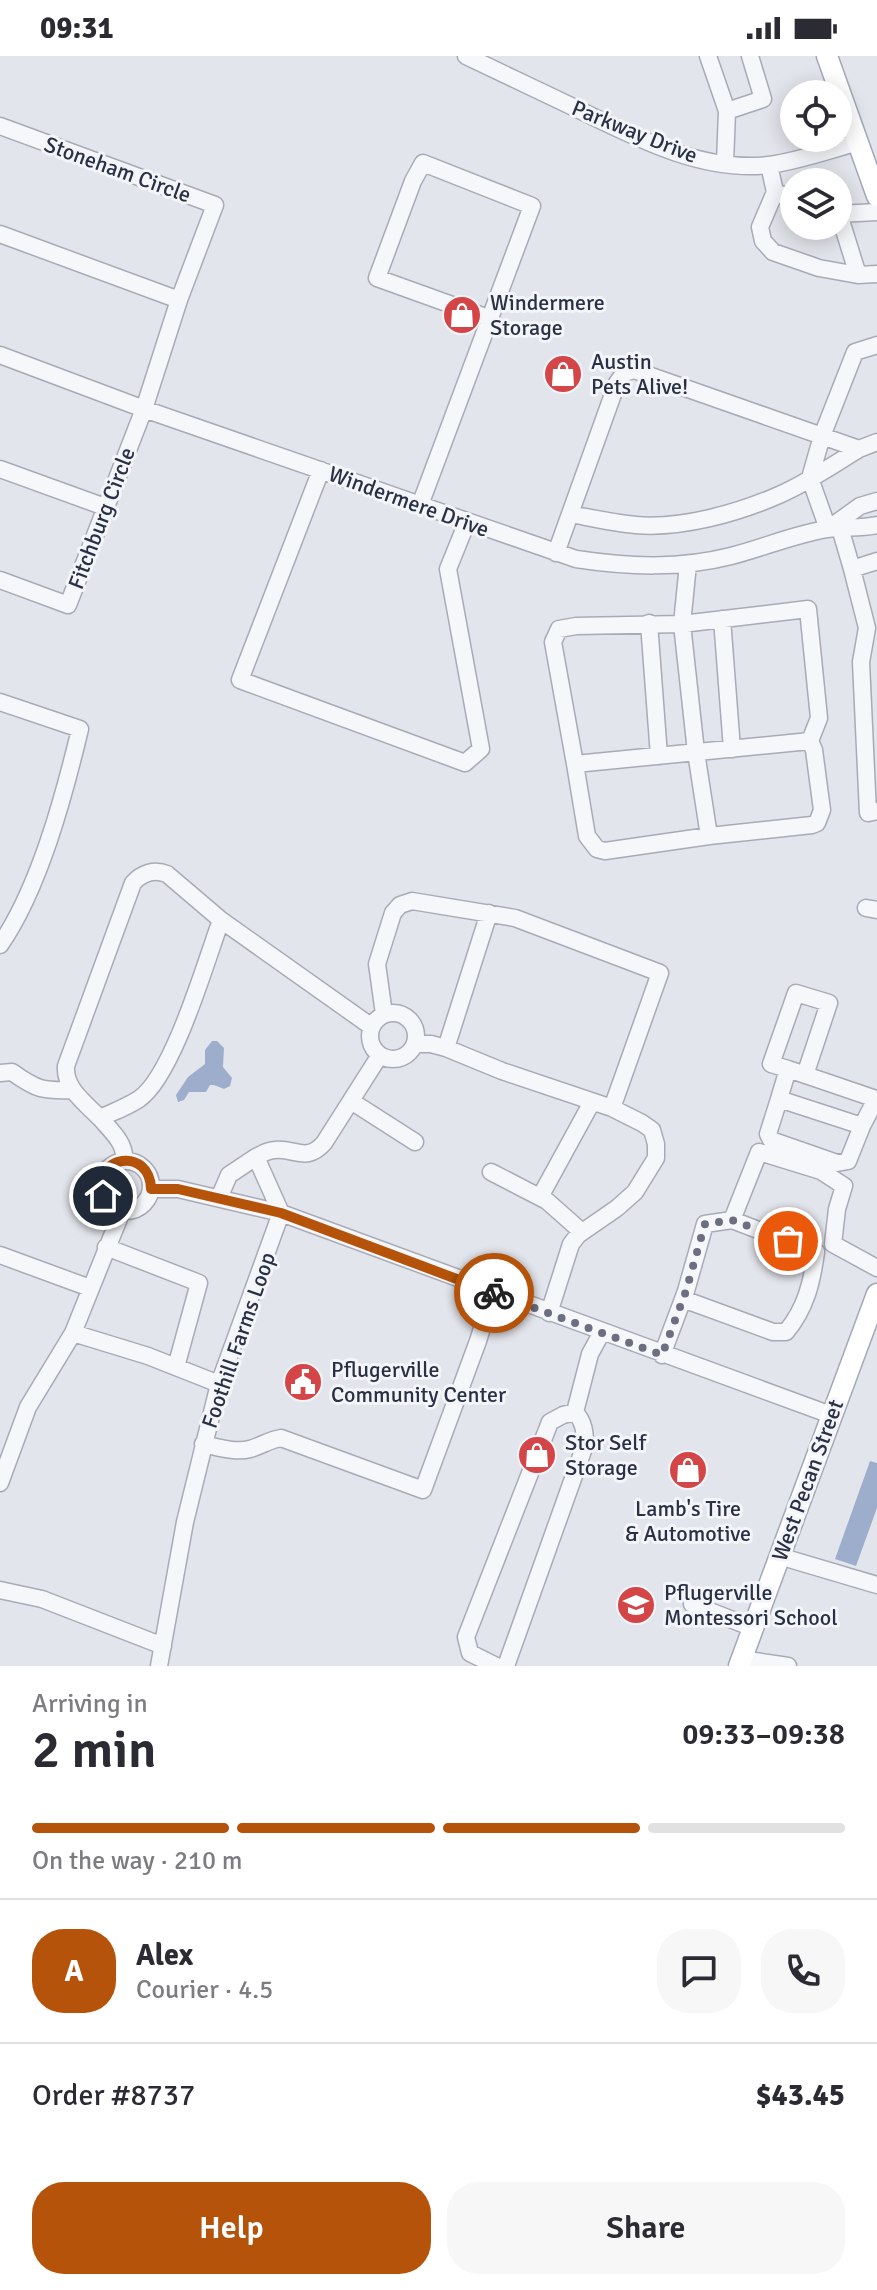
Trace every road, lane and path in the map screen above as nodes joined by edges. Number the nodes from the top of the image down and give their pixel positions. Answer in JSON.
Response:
{"nodes":[{"id":1,"x":466,"y":56,"type":"edge"},
{"id":2,"x":708,"y":56,"type":"edge"},
{"id":3,"x":750,"y":56,"type":"edge"},
{"id":4,"x":827,"y":56,"type":"edge"},
{"id":5,"x":727,"y":111,"type":"junction"},
{"id":6,"x":0,"y":126,"type":"edge"},
{"id":7,"x":859,"y":142,"type":"junction"},
{"id":8,"x":725,"y":163,"type":"junction"},
{"id":9,"x":769,"y":165,"type":"junction"},
{"id":10,"x":775,"y":192,"type":"junction"},
{"id":11,"x":780,"y":194,"type":"edge"},
{"id":12,"x":877,"y":196,"type":"edge"},
{"id":13,"x":877,"y":212,"type":"edge"},
{"id":14,"x":852,"y":213,"type":"edge"},
{"id":15,"x":0,"y":234,"type":"edge"},
{"id":16,"x":847,"y":240,"type":"edge"},
{"id":17,"x":877,"y":274,"type":"edge"},
{"id":18,"x":858,"y":275,"type":"junction"},
{"id":19,"x":179,"y":300,"type":"junction"},
{"id":20,"x":491,"y":319,"type":"junction"},
{"id":21,"x":877,"y":345,"type":"edge"},
{"id":22,"x":0,"y":355,"type":"edge"},
{"id":23,"x":144,"y":409,"type":"junction"},
{"id":24,"x":822,"y":436,"type":"junction"},
{"id":25,"x":877,"y":442,"type":"edge"},
{"id":26,"x":859,"y":449,"type":"junction"},
{"id":27,"x":0,"y":469,"type":"edge"},
{"id":28,"x":321,"y":470,"type":"junction"},
{"id":29,"x":810,"y":478,"type":"junction"},
{"id":30,"x":877,"y":501,"type":"edge"},
{"id":31,"x":420,"y":505,"type":"junction"},
{"id":32,"x":105,"y":507,"type":"junction"},
{"id":33,"x":570,"y":514,"type":"junction"},
{"id":34,"x":467,"y":522,"type":"junction"},
{"id":35,"x":877,"y":525,"type":"edge"},
{"id":36,"x":834,"y":528,"type":"junction"},
{"id":37,"x":556,"y":553,"type":"junction"},
{"id":38,"x":877,"y":561,"type":"edge"},
{"id":39,"x":688,"y":564,"type":"junction"},
{"id":40,"x":852,"y":569,"type":"junction"},
{"id":41,"x":0,"y":580,"type":"edge"},
{"id":42,"x":722,"y":619,"type":"junction"},
{"id":43,"x":649,"y":623,"type":"junction"},
{"id":44,"x":682,"y":624,"type":"junction"},
{"id":45,"x":873,"y":648,"type":"edge"},
{"id":46,"x":0,"y":702,"type":"edge"},
{"id":47,"x":810,"y":741,"type":"junction"},
{"id":48,"x":732,"y":749,"type":"junction"},
{"id":49,"x":696,"y":752,"type":"junction"},
{"id":50,"x":659,"y":756,"type":"junction"},
{"id":51,"x":575,"y":764,"type":"junction"},
{"id":52,"x":877,"y":811,"type":"edge"},
{"id":53,"x":709,"y":836,"type":"junction"},
{"id":54,"x":489,"y":913,"type":"junction"},
{"id":55,"x":221,"y":920,"type":"junction"},
{"id":56,"x":0,"y":945,"type":"edge"},
{"id":57,"x":384,"y":1014,"type":"junction"},
{"id":58,"x":372,"y":1027,"type":"junction"},
{"id":59,"x":415,"y":1044,"type":"junction"},
{"id":60,"x":446,"y":1048,"type":"junction"},
{"id":61,"x":380,"y":1055,"type":"junction"},
{"id":62,"x":788,"y":1069,"type":"junction"},
{"id":63,"x":0,"y":1073,"type":"edge"},
{"id":64,"x":805,"y":1075,"type":"junction"},
{"id":65,"x":73,"y":1090,"type":"junction"},
{"id":66,"x":779,"y":1099,"type":"junction"},
{"id":67,"x":351,"y":1101,"type":"junction"},
{"id":68,"x":592,"y":1102,"type":"junction"},
{"id":69,"x":612,"y":1108,"type":"junction"},
{"id":70,"x":872,"y":1109,"type":"edge"},
{"id":71,"x":100,"y":1118,"type":"junction"},
{"id":72,"x":415,"y":1142,"type":"dead end"},
{"id":73,"x":256,"y":1157,"type":"junction"},
{"id":74,"x":124,"y":1160,"type":"junction"},
{"id":75,"x":491,"y":1172,"type":"dead end"},
{"id":76,"x":151,"y":1189,"type":"junction"},
{"id":77,"x":540,"y":1197,"type":"junction"},
{"id":78,"x":219,"y":1198,"type":"junction"},
{"id":79,"x":122,"y":1211,"type":"junction"},
{"id":80,"x":281,"y":1213,"type":"junction"},
{"id":81,"x":732,"y":1220,"type":"junction"},
{"id":82,"x":582,"y":1232,"type":"junction"},
{"id":83,"x":106,"y":1247,"type":"junction"},
{"id":84,"x":0,"y":1255,"type":"edge"},
{"id":85,"x":877,"y":1268,"type":"edge"},
{"id":86,"x":90,"y":1288,"type":"junction"},
{"id":87,"x":493,"y":1292,"type":"junction"},
{"id":88,"x":877,"y":1294,"type":"edge"},
{"id":89,"x":683,"y":1299,"type":"junction"},
{"id":90,"x":549,"y":1313,"type":"junction"},
{"id":91,"x":602,"y":1332,"type":"junction"},
{"id":92,"x":73,"y":1333,"type":"junction"},
{"id":93,"x":662,"y":1355,"type":"junction"},
{"id":94,"x":176,"y":1367,"type":"junction"},
{"id":95,"x":219,"y":1384,"type":"junction"},
{"id":96,"x":575,"y":1412,"type":"junction"},
{"id":97,"x":831,"y":1415,"type":"junction"},
{"id":98,"x":203,"y":1444,"type":"junction"},
{"id":99,"x":0,"y":1483,"type":"edge"},
{"id":100,"x":779,"y":1556,"type":"junction"},
{"id":101,"x":877,"y":1585,"type":"edge"},
{"id":102,"x":0,"y":1590,"type":"edge"},
{"id":103,"x":692,"y":1604,"type":"dead end"},
{"id":104,"x":753,"y":1628,"type":"junction"},
{"id":105,"x":163,"y":1646,"type":"junction"},
{"id":106,"x":740,"y":1662,"type":"edge"},
{"id":107,"x":159,"y":1666,"type":"edge"},
{"id":108,"x":496,"y":1666,"type":"edge"},
{"id":109,"x":506,"y":1666,"type":"edge"},
{"id":110,"x":788,"y":1666,"type":"edge"}],
"edges":[{"from":1,"to":8,"type":"street","name":"Parkway Drive"},
{"from":2,"to":5,"type":"street"},
{"from":3,"to":5,"type":"street"},
{"from":4,"to":7,"type":"main road"},
{"from":5,"to":8,"type":"street"},
{"from":6,"to":19,"type":"street","name":"Stoneham Circle"},
{"from":7,"to":9,"type":"street","name":"Parkway Drive"},
{"from":7,"to":12,"type":"main road"},
{"from":8,"to":9,"type":"street","name":"Parkway Drive"},
{"from":9,"to":10,"type":"street"},
{"from":10,"to":11,"type":"street"},
{"from":10,"to":18,"type":"street"},
{"from":13,"to":14,"type":"street"},
{"from":15,"to":19,"type":"street"},
{"from":16,"to":18,"type":"street"},
{"from":17,"to":18,"type":"street"},
{"from":19,"to":23,"type":"street","name":"Stoneham Circle"},
{"from":20,"to":20,"type":"street"},
{"from":20,"to":31,"type":"street"},
{"from":21,"to":24,"type":"street"},
{"from":22,"to":23,"type":"street","name":"Windermere Drive"},
{"from":23,"to":28,"type":"street","name":"Windermere Drive"},
{"from":23,"to":32,"type":"street","name":"Fitchburg Circle"},
{"from":24,"to":26,"type":"street"},
{"from":24,"to":29,"type":"street"},
{"from":24,"to":33,"type":"street"},
{"from":25,"to":26,"type":"street"},
{"from":26,"to":29,"type":"street"},
{"from":27,"to":32,"type":"street"},
{"from":28,"to":31,"type":"street","name":"Windermere Drive"},
{"from":28,"to":34,"type":"street"},
{"from":29,"to":33,"type":"street"},
{"from":29,"to":36,"type":"street"},
{"from":30,"to":36,"type":"street","name":"Windermere Drive"},
{"from":31,"to":34,"type":"street","name":"Windermere Drive"},
{"from":32,"to":41,"type":"street","name":"Fitchburg Circle"},
{"from":33,"to":37,"type":"street"},
{"from":34,"to":37,"type":"street","name":"Windermere Drive"},
{"from":35,"to":36,"type":"street","name":"Windermere Drive"},
{"from":36,"to":39,"type":"street","name":"Windermere Drive"},
{"from":36,"to":40,"type":"street"},
{"from":37,"to":39,"type":"street","name":"Windermere Drive"},
{"from":38,"to":40,"type":"street"},
{"from":39,"to":44,"type":"street"},
{"from":40,"to":45,"type":"street"},
{"from":42,"to":44,"type":"street"},
{"from":42,"to":47,"type":"street"},
{"from":42,"to":48,"type":"street"},
{"from":43,"to":44,"type":"street"},
{"from":43,"to":50,"type":"street"},
{"from":43,"to":51,"type":"street"},
{"from":44,"to":49,"type":"street"},
{"from":45,"to":52,"type":"street"},
{"from":46,"to":56,"type":"street"},
{"from":47,"to":48,"type":"street"},
{"from":47,"to":53,"type":"street"},
{"from":48,"to":49,"type":"street"},
{"from":49,"to":50,"type":"street"},
{"from":49,"to":53,"type":"street"},
{"from":50,"to":51,"type":"street"},
{"from":51,"to":53,"type":"street"},
{"from":54,"to":57,"type":"street"},
{"from":54,"to":60,"type":"street"},
{"from":54,"to":69,"type":"street"},
{"from":55,"to":58,"type":"street"},
{"from":55,"to":65,"type":"street"},
{"from":55,"to":71,"type":"street"},
{"from":57,"to":58,"type":"street"},
{"from":57,"to":59,"type":"street"},
{"from":58,"to":61,"type":"street"},
{"from":59,"to":60,"type":"street"},
{"from":59,"to":61,"type":"street"},
{"from":60,"to":68,"type":"street"},
{"from":61,"to":67,"type":"street"},
{"from":62,"to":64,"type":"street"},
{"from":62,"to":64,"type":"street"},
{"from":62,"to":66,"type":"street"},
{"from":63,"to":65,"type":"street"},
{"from":64,"to":70,"type":"street"},
{"from":65,"to":71,"type":"street"},
{"from":66,"to":70,"type":"street"},
{"from":66,"to":70,"type":"street"},
{"from":67,"to":72,"type":"street"},
{"from":67,"to":73,"type":"street"},
{"from":68,"to":69,"type":"street"},
{"from":68,"to":77,"type":"street"},
{"from":69,"to":82,"type":"street"},
{"from":71,"to":74,"type":"street"},
{"from":73,"to":78,"type":"street"},
{"from":73,"to":80,"type":"street"},
{"from":74,"to":76,"type":"street"},
{"from":74,"to":79,"type":"street"},
{"from":75,"to":77,"type":"street"},
{"from":76,"to":78,"type":"street"},
{"from":76,"to":79,"type":"street"},
{"from":77,"to":82,"type":"street"},
{"from":78,"to":80,"type":"street"},
{"from":79,"to":83,"type":"street"},
{"from":80,"to":87,"type":"street"},
{"from":80,"to":95,"type":"street","name":"Foothill Farms Loop"},
{"from":81,"to":85,"type":"street"},
{"from":81,"to":89,"type":"street"},
{"from":81,"to":89,"type":"street"},
{"from":82,"to":90,"type":"street"},
{"from":83,"to":86,"type":"street"},
{"from":83,"to":94,"type":"street"},
{"from":84,"to":86,"type":"street"},
{"from":86,"to":92,"type":"street"},
{"from":87,"to":90,"type":"street"},
{"from":87,"to":98,"type":"street"},
{"from":88,"to":97,"type":"main road","name":"West Pecan Street"},
{"from":89,"to":93,"type":"street"},
{"from":90,"to":91,"type":"street"},
{"from":91,"to":93,"type":"street"},
{"from":91,"to":96,"type":"street"},
{"from":92,"to":94,"type":"street"},
{"from":92,"to":99,"type":"street"},
{"from":93,"to":97,"type":"street"},
{"from":94,"to":95,"type":"street"},
{"from":95,"to":98,"type":"street","name":"Foothill Farms Loop"},
{"from":96,"to":108,"type":"street"},
{"from":96,"to":109,"type":"street"},
{"from":97,"to":100,"type":"main road","name":"West Pecan Street"},
{"from":98,"to":105,"type":"street","name":"Foothill Farms Loop"},
{"from":100,"to":101,"type":"street"},
{"from":100,"to":104,"type":"main road","name":"West Pecan Street"},
{"from":102,"to":105,"type":"street"},
{"from":103,"to":104,"type":"street"},
{"from":104,"to":106,"type":"main road","name":"West Pecan Street"},
{"from":105,"to":107,"type":"street","name":"Foothill Farms Loop"},
{"from":106,"to":110,"type":"street"}]}
